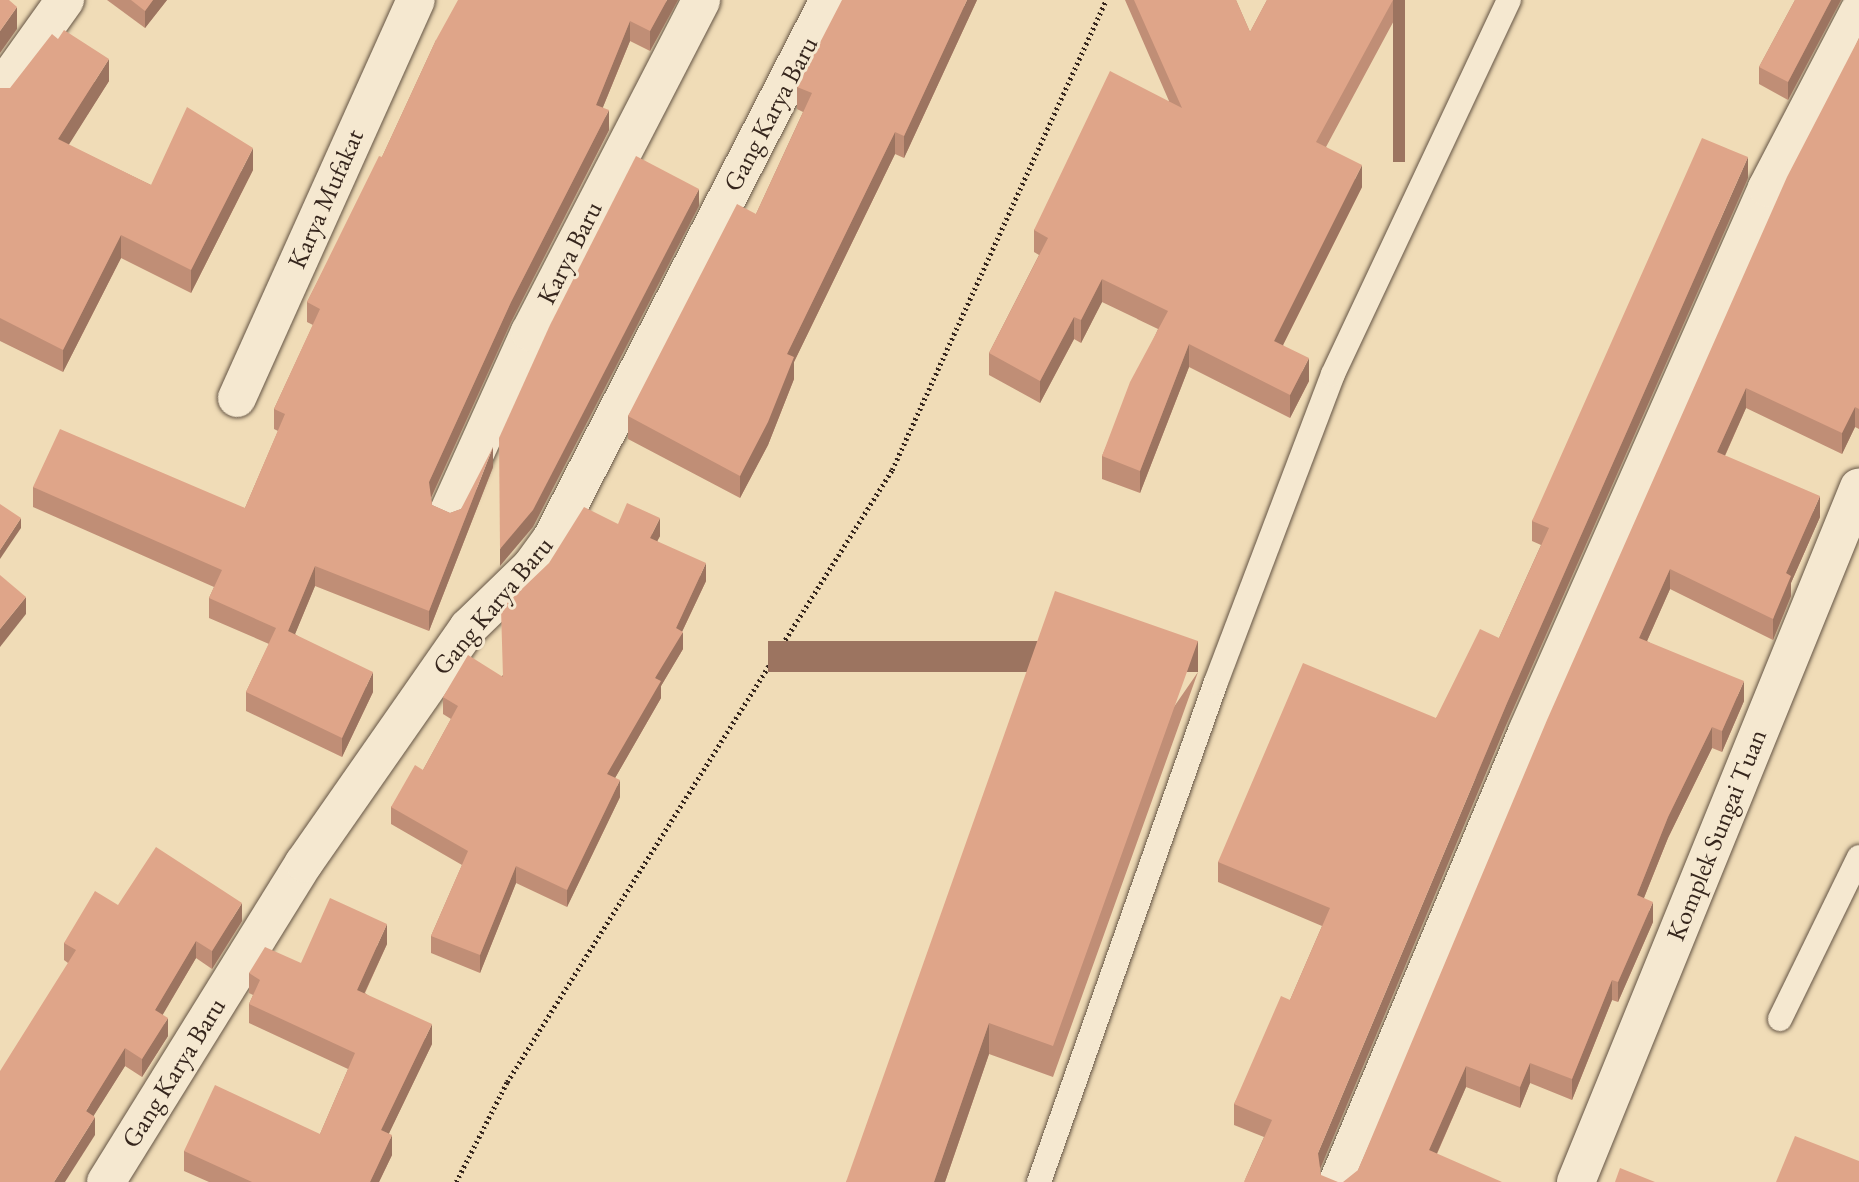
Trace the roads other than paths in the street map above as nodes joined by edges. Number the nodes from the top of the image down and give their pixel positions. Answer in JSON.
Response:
{"nodes":[{"id":1,"x":65,"y":0,"type":"edge"},
{"id":2,"x":416,"y":0,"type":"edge"},
{"id":3,"x":701,"y":0,"type":"edge"},
{"id":4,"x":829,"y":0,"type":"edge"},
{"id":5,"x":1509,"y":0,"type":"edge"},
{"id":6,"x":1859,"y":10,"type":"edge"},
{"id":7,"x":0,"y":91,"type":"edge"},
{"id":8,"x":237,"y":398,"type":"dead end"},
{"id":9,"x":1859,"y":487,"type":"edge"},
{"id":10,"x":449,"y":511,"type":"edge"},
{"id":11,"x":1859,"y":856,"type":"edge"},
{"id":12,"x":1780,"y":1019,"type":"dead end"},
{"id":13,"x":106,"y":1182,"type":"edge"},
{"id":14,"x":1039,"y":1182,"type":"edge"},
{"id":15,"x":1338,"y":1182,"type":"edge"},
{"id":16,"x":1576,"y":1182,"type":"edge"}],
"edges":[{"from":1,"to":7,"type":"street"},
{"from":2,"to":8,"type":"street","name":"Karya Mufakat"},
{"from":3,"to":10,"type":"street","name":"Karya Baru"},
{"from":4,"to":13,"type":"street","name":"Gang Karya Baru"},
{"from":5,"to":14,"type":"lane"},
{"from":6,"to":15,"type":"street"},
{"from":9,"to":16,"type":"street","name":"Komplek Sungai Tuan"},
{"from":11,"to":12,"type":"lane"}]}
